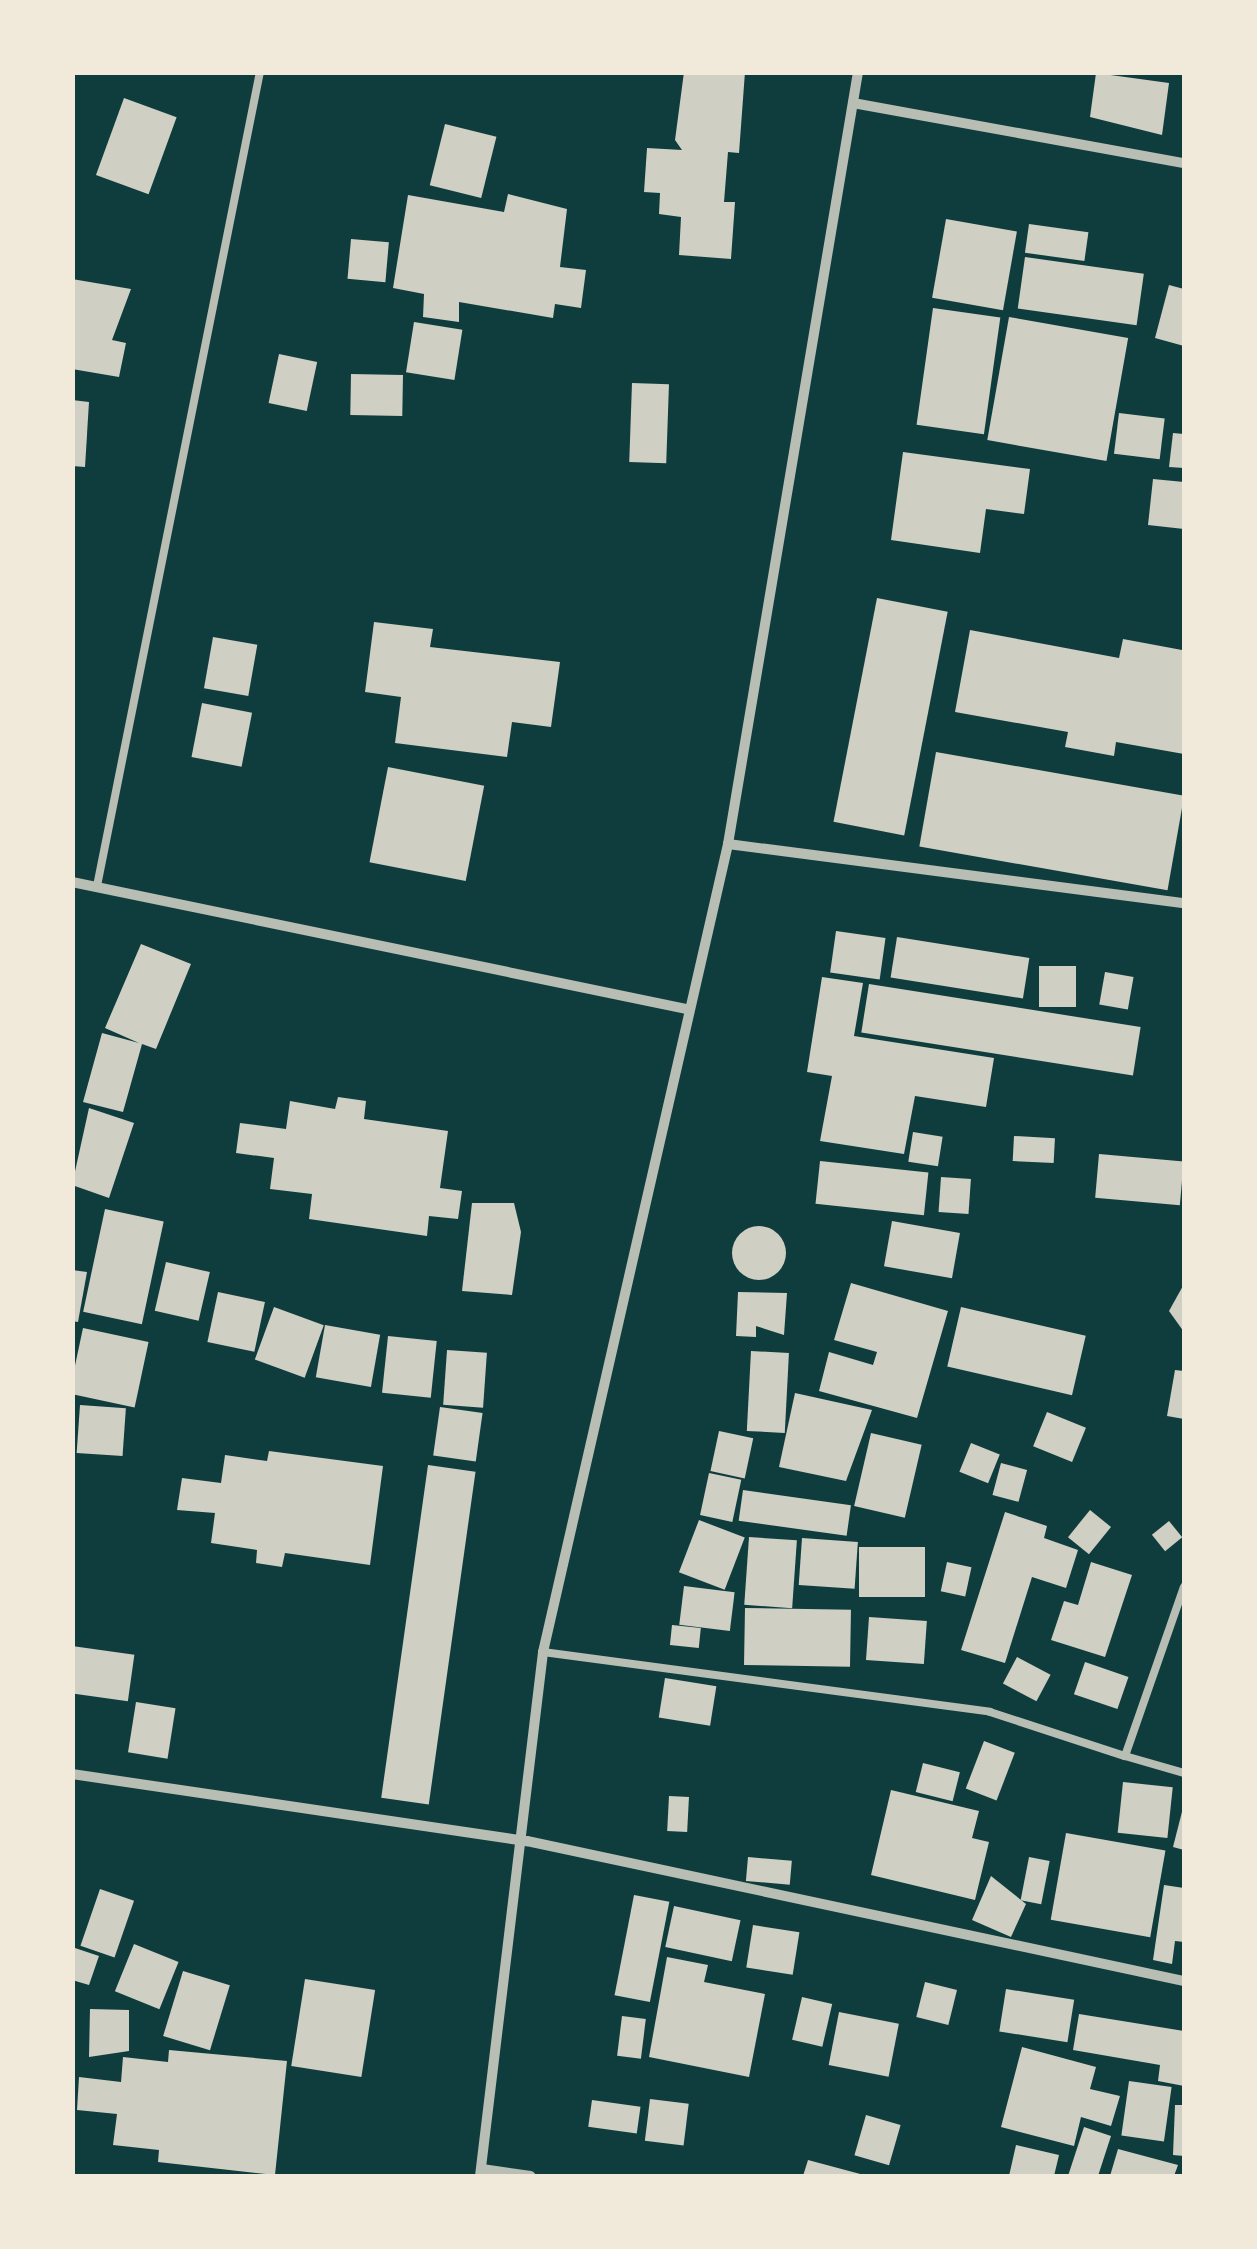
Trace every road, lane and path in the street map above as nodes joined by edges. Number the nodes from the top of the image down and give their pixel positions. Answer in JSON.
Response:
{"nodes":[{"id":1,"x":260,"y":72,"type":"edge"},
{"id":2,"x":858,"y":72,"type":"edge"},
{"id":3,"x":853,"y":103,"type":"junction"},
{"id":4,"x":1184,"y":163,"type":"edge"},
{"id":5,"x":728,"y":844,"type":"junction"},
{"id":6,"x":72,"y":882,"type":"edge"},
{"id":7,"x":97,"y":886,"type":"junction"},
{"id":8,"x":1184,"y":903,"type":"edge"},
{"id":9,"x":688,"y":1010,"type":"junction"},
{"id":10,"x":1184,"y":1588,"type":"edge"},
{"id":11,"x":543,"y":1652,"type":"junction"},
{"id":12,"x":1125,"y":1756,"type":"junction"},
{"id":13,"x":1184,"y":1772,"type":"edge"},
{"id":14,"x":72,"y":1774,"type":"edge"},
{"id":15,"x":527,"y":1841,"type":"junction"},
{"id":16,"x":1184,"y":1981,"type":"edge"},
{"id":17,"x":481,"y":2172,"type":"edge"},
{"id":18,"x":531,"y":2176,"type":"edge"}],
"edges":[{"from":1,"to":7,"type":"lane"},
{"from":2,"to":3,"type":"street"},
{"from":3,"to":4,"type":"street"},
{"from":3,"to":5,"type":"street"},
{"from":5,"to":8,"type":"street"},
{"from":5,"to":9,"type":"street"},
{"from":6,"to":7,"type":"street"},
{"from":7,"to":9,"type":"street"},
{"from":9,"to":11,"type":"street"},
{"from":10,"to":12,"type":"lane"},
{"from":11,"to":12,"type":"lane"},
{"from":11,"to":15,"type":"street"},
{"from":12,"to":13,"type":"lane"},
{"from":14,"to":15,"type":"street"},
{"from":15,"to":16,"type":"street"},
{"from":15,"to":17,"type":"street"},
{"from":17,"to":18,"type":"street"}]}
